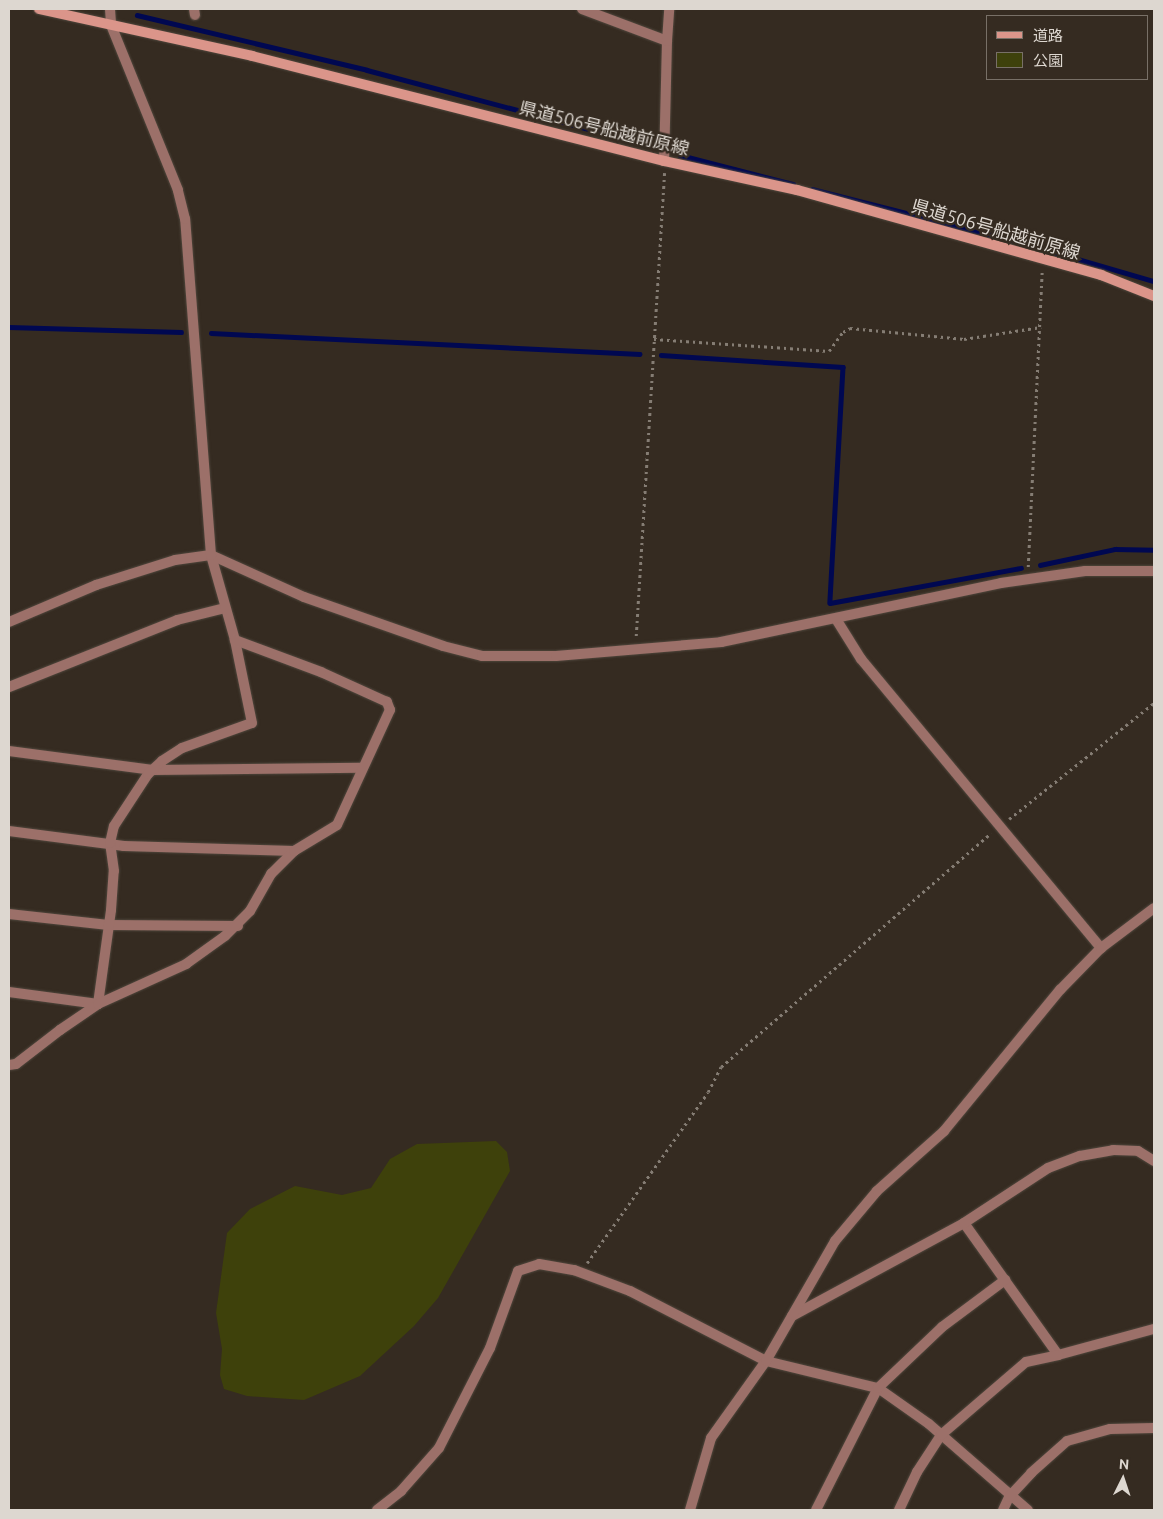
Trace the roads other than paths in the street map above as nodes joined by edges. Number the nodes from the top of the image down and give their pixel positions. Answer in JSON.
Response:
{"nodes":[{"id":1,"x":40,"y":9,"type":"edge"},
{"id":2,"x":110,"y":9,"type":"edge"},
{"id":3,"x":582,"y":9,"type":"edge"},
{"id":4,"x":669,"y":9,"type":"edge"},
{"id":5,"x":111,"y":25,"type":"junction"},
{"id":6,"x":667,"y":41,"type":"junction"},
{"id":7,"x":664,"y":161,"type":"junction"},
{"id":8,"x":1154,"y":296,"type":"edge"},
{"id":9,"x":211,"y":555,"type":"junction"},
{"id":10,"x":1154,"y":571,"type":"edge"},
{"id":11,"x":225,"y":608,"type":"junction"},
{"id":12,"x":836,"y":619,"type":"junction"},
{"id":13,"x":9,"y":622,"type":"edge"},
{"id":14,"x":235,"y":640,"type":"junction"},
{"id":15,"x":9,"y":687,"type":"edge"},
{"id":16,"x":9,"y":750,"type":"edge"},
{"id":17,"x":362,"y":768,"type":"junction"},
{"id":18,"x":153,"y":770,"type":"junction"},
{"id":19,"x":9,"y":831,"type":"edge"},
{"id":20,"x":110,"y":843,"type":"junction"},
{"id":21,"x":294,"y":851,"type":"junction"},
{"id":22,"x":1154,"y":908,"type":"edge"},
{"id":23,"x":9,"y":914,"type":"edge"},
{"id":24,"x":108,"y":925,"type":"junction"},
{"id":25,"x":238,"y":926,"type":"junction"},
{"id":26,"x":1101,"y":948,"type":"junction"},
{"id":27,"x":9,"y":992,"type":"edge"},
{"id":28,"x":98,"y":1004,"type":"junction"},
{"id":29,"x":9,"y":1065,"type":"edge"},
{"id":30,"x":1154,"y":1161,"type":"edge"},
{"id":31,"x":964,"y":1223,"type":"junction"},
{"id":32,"x":1005,"y":1280,"type":"junction"},
{"id":33,"x":791,"y":1317,"type":"junction"},
{"id":34,"x":1154,"y":1329,"type":"edge"},
{"id":35,"x":1058,"y":1355,"type":"junction"},
{"id":36,"x":766,"y":1361,"type":"junction"},
{"id":37,"x":878,"y":1388,"type":"junction"},
{"id":38,"x":1154,"y":1428,"type":"edge"},
{"id":39,"x":941,"y":1435,"type":"junction"},
{"id":40,"x":1009,"y":1496,"type":"junction"},
{"id":41,"x":377,"y":1510,"type":"edge"},
{"id":42,"x":690,"y":1510,"type":"edge"},
{"id":43,"x":816,"y":1510,"type":"edge"},
{"id":44,"x":899,"y":1510,"type":"edge"},
{"id":45,"x":1003,"y":1510,"type":"edge"},
{"id":46,"x":1028,"y":1510,"type":"edge"}],
"edges":[{"from":1,"to":5,"type":"main road","name":"県道506号船越前原線"},
{"from":2,"to":5,"type":"street"},
{"from":3,"to":6,"type":"street"},
{"from":4,"to":6,"type":"street"},
{"from":5,"to":7,"type":"main road","name":"県道506号船越前原線"},
{"from":5,"to":9,"type":"street"},
{"from":6,"to":7,"type":"street"},
{"from":7,"to":8,"type":"main road","name":"県道506号船越前原線"},
{"from":9,"to":11,"type":"street"},
{"from":9,"to":12,"type":"street"},
{"from":9,"to":13,"type":"street"},
{"from":10,"to":12,"type":"street"},
{"from":11,"to":14,"type":"street"},
{"from":11,"to":15,"type":"street"},
{"from":12,"to":26,"type":"street"},
{"from":14,"to":17,"type":"street"},
{"from":14,"to":18,"type":"street"},
{"from":16,"to":18,"type":"street"},
{"from":17,"to":18,"type":"street"},
{"from":17,"to":21,"type":"street"},
{"from":18,"to":20,"type":"street"},
{"from":19,"to":20,"type":"street"},
{"from":20,"to":21,"type":"street"},
{"from":20,"to":24,"type":"street"},
{"from":21,"to":25,"type":"street"},
{"from":22,"to":26,"type":"street"},
{"from":23,"to":24,"type":"street"},
{"from":24,"to":25,"type":"street"},
{"from":24,"to":28,"type":"street"},
{"from":25,"to":28,"type":"street"},
{"from":26,"to":33,"type":"street"},
{"from":27,"to":28,"type":"street"},
{"from":28,"to":29,"type":"street"},
{"from":30,"to":31,"type":"street"},
{"from":31,"to":32,"type":"street"},
{"from":31,"to":33,"type":"street"},
{"from":32,"to":35,"type":"street"},
{"from":32,"to":37,"type":"street"},
{"from":33,"to":36,"type":"street"},
{"from":34,"to":35,"type":"street"},
{"from":35,"to":39,"type":"street"},
{"from":36,"to":37,"type":"street"},
{"from":36,"to":41,"type":"street"},
{"from":36,"to":42,"type":"street"},
{"from":37,"to":39,"type":"street"},
{"from":37,"to":43,"type":"street"},
{"from":38,"to":40,"type":"street"},
{"from":39,"to":40,"type":"street"},
{"from":39,"to":44,"type":"street"},
{"from":40,"to":45,"type":"street"},
{"from":40,"to":46,"type":"street"}]}
